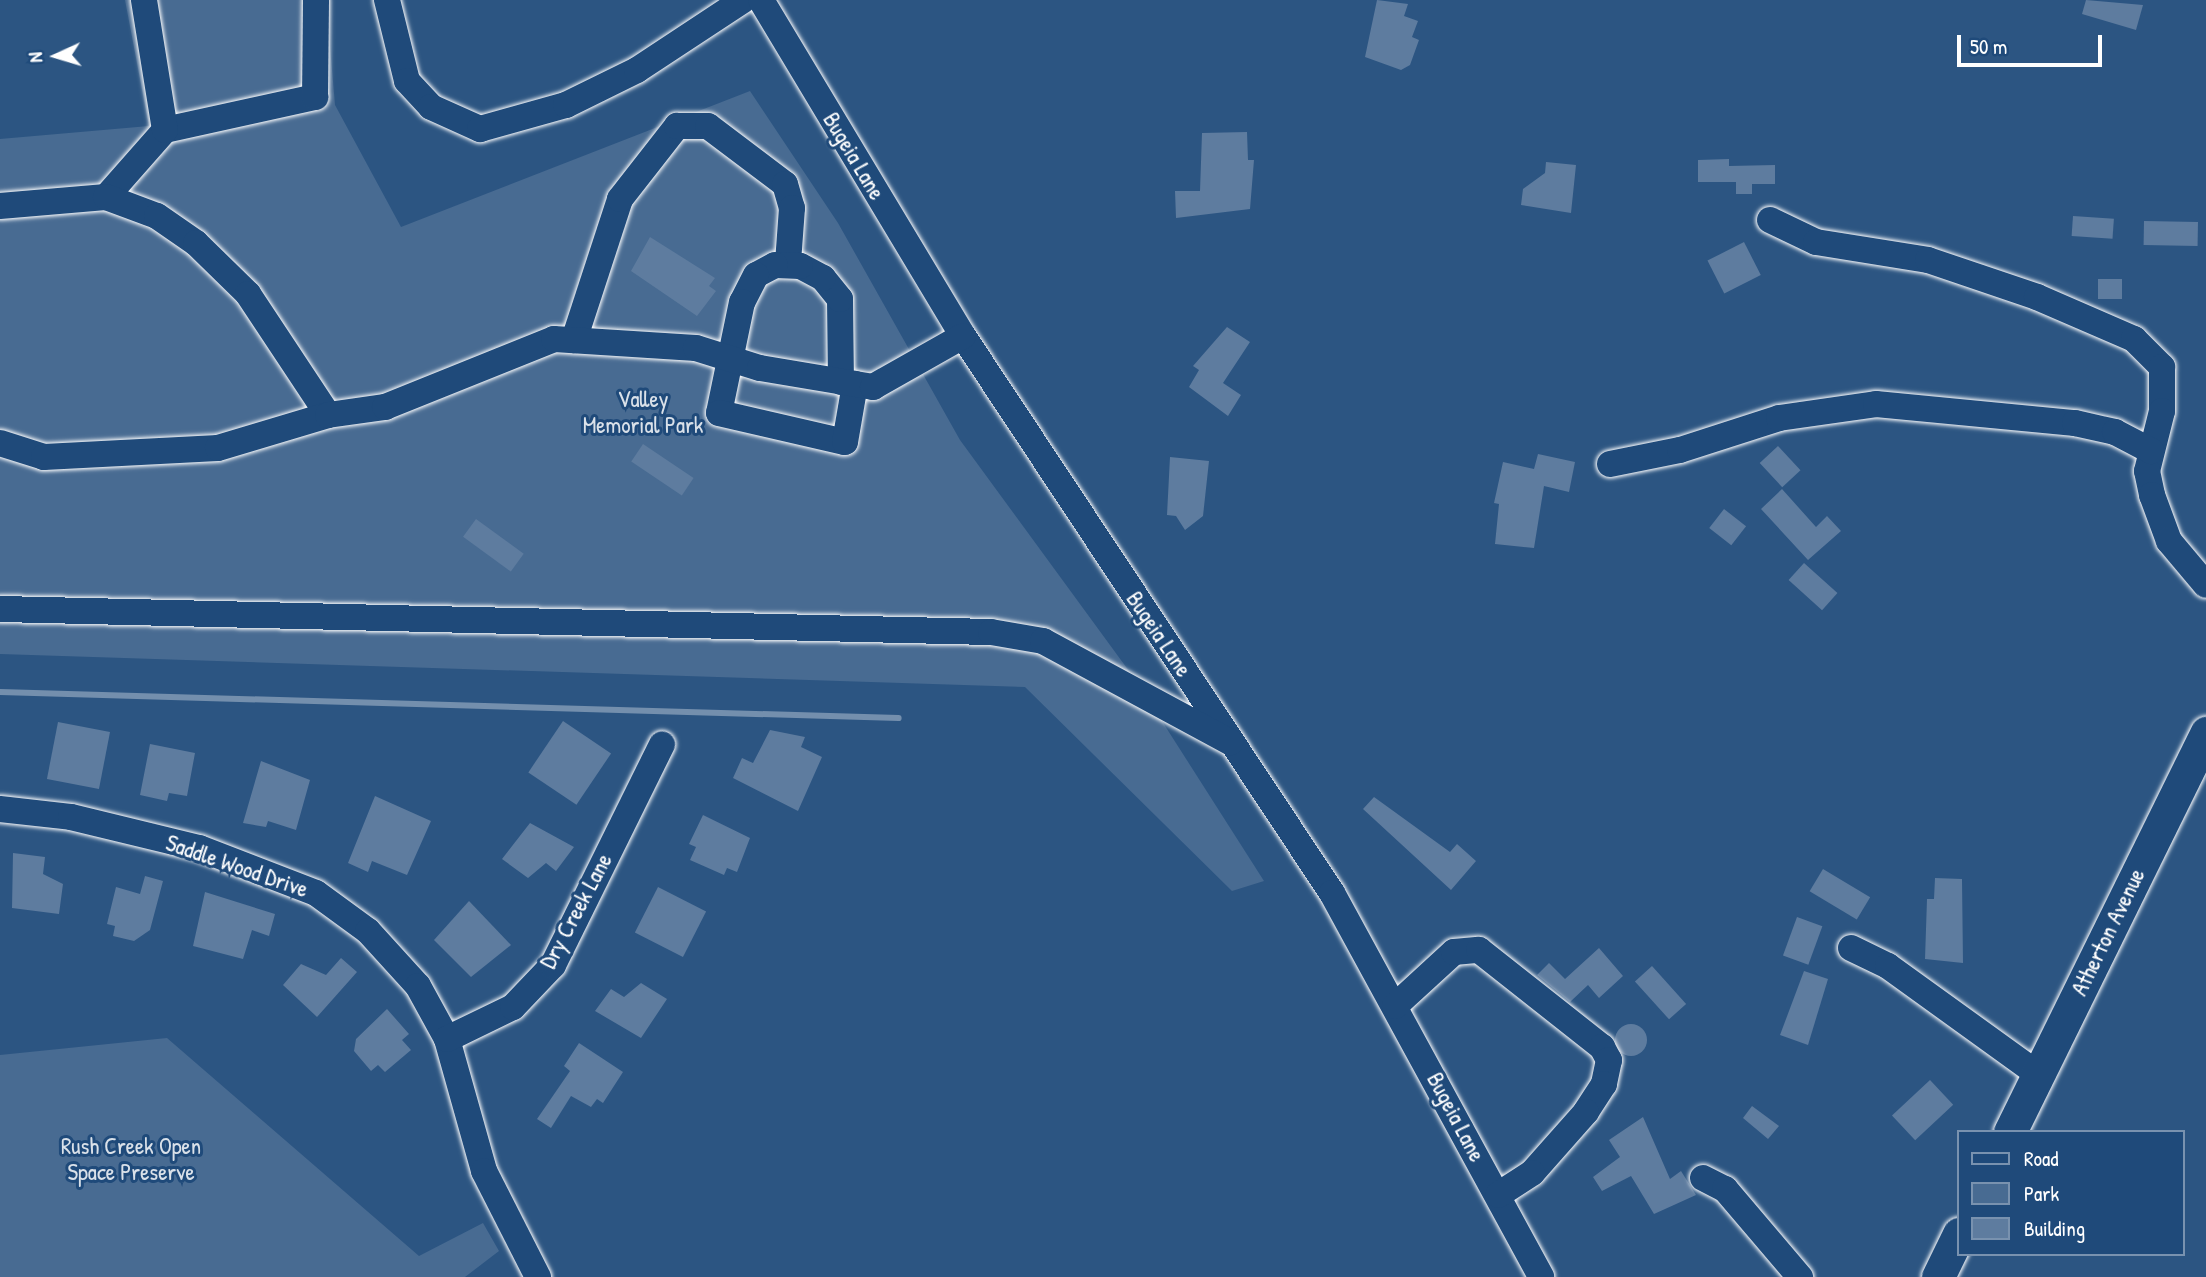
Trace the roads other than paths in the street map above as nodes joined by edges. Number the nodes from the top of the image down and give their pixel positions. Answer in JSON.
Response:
{"nodes":[{"id":1,"x":144,"y":0,"type":"edge"},
{"id":2,"x":316,"y":0,"type":"edge"},
{"id":3,"x":387,"y":0,"type":"edge"},
{"id":4,"x":743,"y":0,"type":"edge"},
{"id":5,"x":761,"y":0,"type":"edge"},
{"id":6,"x":165,"y":130,"type":"junction"},
{"id":7,"x":106,"y":197,"type":"junction"},
{"id":8,"x":0,"y":206,"type":"edge"},
{"id":9,"x":1770,"y":220,"type":"dead end"},
{"id":10,"x":788,"y":262,"type":"junction"},
{"id":11,"x":963,"y":336,"type":"junction"},
{"id":12,"x":574,"y":340,"type":"junction"},
{"id":13,"x":733,"y":360,"type":"junction"},
{"id":14,"x":848,"y":383,"type":"junction"},
{"id":15,"x":328,"y":415,"type":"junction"},
{"id":16,"x":0,"y":443,"type":"edge"},
{"id":17,"x":2151,"y":452,"type":"junction"},
{"id":18,"x":1610,"y":464,"type":"dead end"},
{"id":19,"x":2206,"y":585,"type":"edge"},
{"id":20,"x":0,"y":609,"type":"edge"},
{"id":21,"x":2206,"y":733,"type":"edge"},
{"id":22,"x":1232,"y":743,"type":"junction"},
{"id":23,"x":662,"y":744,"type":"dead end"},
{"id":24,"x":0,"y":809,"type":"edge"},
{"id":25,"x":1851,"y":948,"type":"dead end"},
{"id":26,"x":1395,"y":1006,"type":"junction"},
{"id":27,"x":447,"y":1039,"type":"junction"},
{"id":28,"x":2038,"y":1074,"type":"junction"},
{"id":29,"x":2011,"y":1130,"type":"edge"},
{"id":30,"x":1703,"y":1178,"type":"dead end"},
{"id":31,"x":1498,"y":1195,"type":"junction"},
{"id":32,"x":1958,"y":1236,"type":"edge"},
{"id":33,"x":538,"y":1277,"type":"edge"},
{"id":34,"x":1541,"y":1277,"type":"edge"},
{"id":35,"x":1800,"y":1277,"type":"edge"},
{"id":36,"x":1938,"y":1277,"type":"edge"}],
"edges":[{"from":1,"to":6,"type":"street"},
{"from":2,"to":6,"type":"street"},
{"from":3,"to":4,"type":"street"},
{"from":5,"to":11,"type":"street","name":"Bugeia Lane"},
{"from":6,"to":7,"type":"street"},
{"from":7,"to":8,"type":"street"},
{"from":7,"to":15,"type":"street"},
{"from":9,"to":17,"type":"street"},
{"from":10,"to":12,"type":"street"},
{"from":10,"to":13,"type":"street"},
{"from":10,"to":14,"type":"street"},
{"from":11,"to":14,"type":"street"},
{"from":11,"to":22,"type":"street","name":"Bugeia Lane"},
{"from":12,"to":13,"type":"street"},
{"from":12,"to":15,"type":"street"},
{"from":13,"to":14,"type":"street"},
{"from":13,"to":14,"type":"street"},
{"from":15,"to":16,"type":"street"},
{"from":17,"to":18,"type":"street"},
{"from":17,"to":19,"type":"street"},
{"from":20,"to":22,"type":"street"},
{"from":21,"to":28,"type":"main road","name":"Atherton Avenue"},
{"from":22,"to":26,"type":"street","name":"Bugeia Lane"},
{"from":23,"to":27,"type":"street","name":"Dry Creek Lane"},
{"from":24,"to":27,"type":"street","name":"Saddle Wood Drive"},
{"from":25,"to":28,"type":"street"},
{"from":26,"to":31,"type":"street","name":"Bugeia Lane"},
{"from":26,"to":31,"type":"street"},
{"from":27,"to":33,"type":"street","name":"Saddle Wood Drive"},
{"from":28,"to":29,"type":"main road","name":"Atherton Avenue"},
{"from":30,"to":35,"type":"street"},
{"from":31,"to":34,"type":"street","name":"Bugeia Lane"},
{"from":32,"to":36,"type":"main road"}]}
